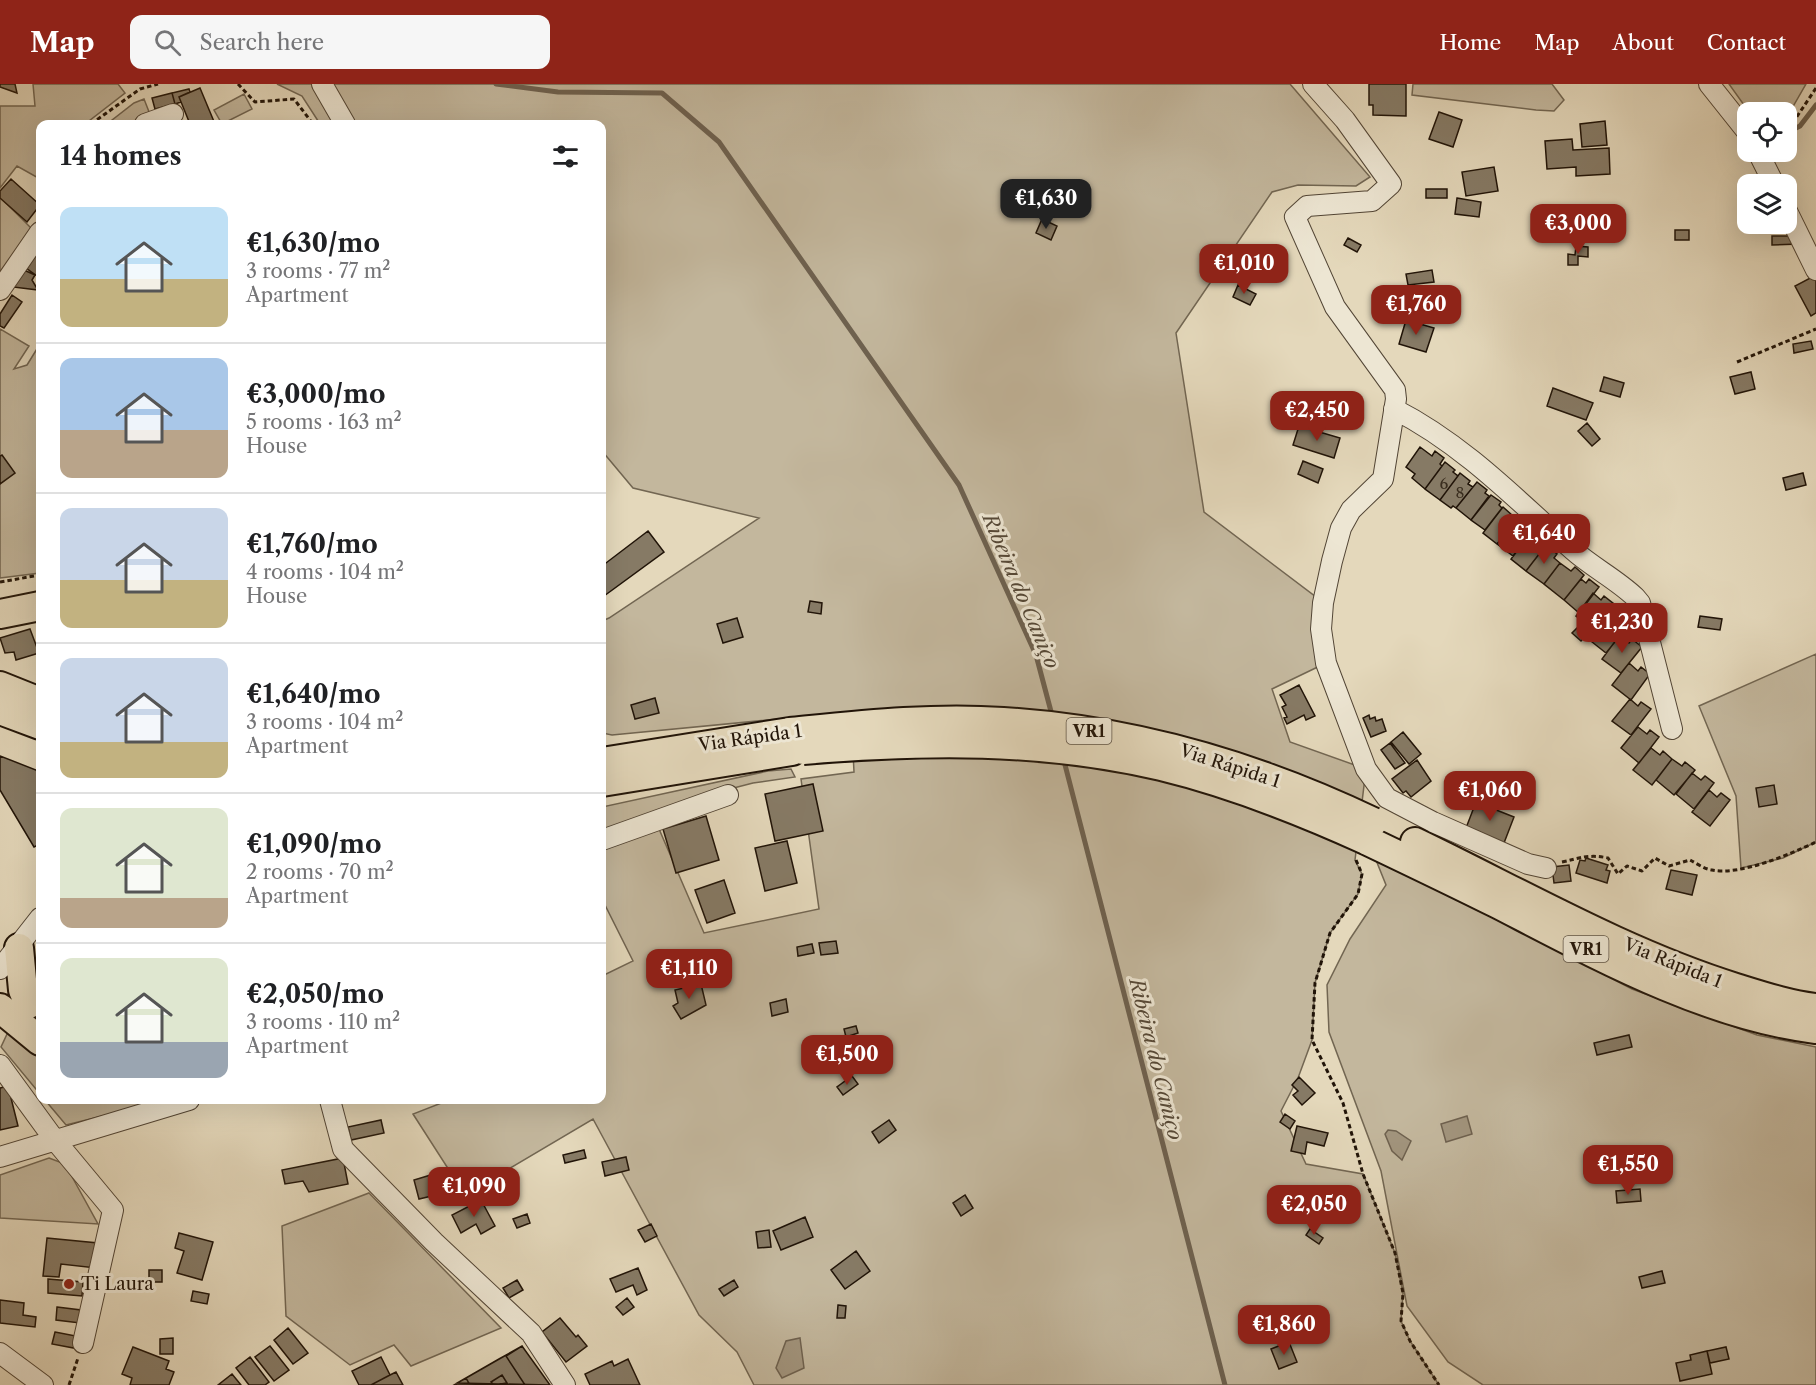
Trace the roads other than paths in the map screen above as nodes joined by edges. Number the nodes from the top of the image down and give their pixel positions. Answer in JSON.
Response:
{"nodes":[{"id":1,"x":322,"y":84,"type":"edge"},
{"id":2,"x":1313,"y":84,"type":"edge"},
{"id":3,"x":1709,"y":84,"type":"edge"},
{"id":4,"x":173,"y":114,"type":"dead end"},
{"id":5,"x":1737,"y":119,"type":"edge"},
{"id":6,"x":156,"y":120,"type":"edge"},
{"id":7,"x":343,"y":120,"type":"edge"},
{"id":8,"x":1797,"y":231,"type":"edge"},
{"id":9,"x":36,"y":238,"type":"edge"},
{"id":10,"x":1816,"y":270,"type":"edge"},
{"id":11,"x":0,"y":290,"type":"edge"},
{"id":12,"x":1394,"y":409,"type":"junction"},
{"id":13,"x":36,"y":607,"type":"edge"},
{"id":14,"x":0,"y":614,"type":"edge"},
{"id":15,"x":0,"y":686,"type":"edge"},
{"id":16,"x":36,"y":700,"type":"edge"},
{"id":17,"x":0,"y":710,"type":"edge"},
{"id":18,"x":36,"y":724,"type":"edge"},
{"id":19,"x":1672,"y":729,"type":"dead end"},
{"id":20,"x":722,"y":741,"type":"junction"},
{"id":21,"x":791,"y":741,"type":"junction"},
{"id":22,"x":606,"y":747,"type":"edge"},
{"id":23,"x":606,"y":761,"type":"edge"},
{"id":24,"x":647,"y":773,"type":"junction"},
{"id":25,"x":606,"y":781,"type":"edge"},
{"id":26,"x":606,"y":794,"type":"edge"},
{"id":27,"x":728,"y":795,"type":"dead end"},
{"id":28,"x":606,"y":839,"type":"edge"},
{"id":29,"x":1365,"y":840,"type":"junction"},
{"id":30,"x":1546,"y":868,"type":"road end"},
{"id":31,"x":36,"y":924,"type":"edge"},
{"id":32,"x":19,"y":948,"type":"junction"},
{"id":33,"x":0,"y":969,"type":"edge"},
{"id":34,"x":0,"y":983,"type":"edge"},
{"id":35,"x":1816,"y":1008,"type":"edge"},
{"id":36,"x":21,"y":1019,"type":"edge"},
{"id":37,"x":1816,"y":1029,"type":"edge"},
{"id":38,"x":0,"y":1065,"type":"edge"},
{"id":39,"x":175,"y":1104,"type":"edge"},
{"id":40,"x":331,"y":1104,"type":"edge"},
{"id":41,"x":54,"y":1139,"type":"junction"},
{"id":42,"x":0,"y":1156,"type":"edge"},
{"id":43,"x":83,"y":1343,"type":"road end"},
{"id":44,"x":0,"y":1353,"type":"edge"},
{"id":45,"x":43,"y":1385,"type":"edge"},
{"id":46,"x":565,"y":1385,"type":"edge"}],
"edges":[{"from":1,"to":7,"type":"street"},
{"from":2,"to":12,"type":"street"},
{"from":3,"to":5,"type":"street"},
{"from":4,"to":6,"type":"street"},
{"from":8,"to":10,"type":"street"},
{"from":9,"to":11,"type":"street"},
{"from":12,"to":19,"type":"street"},
{"from":12,"to":30,"type":"street"},
{"from":13,"to":14,"type":"highway"},
{"from":15,"to":16,"type":"highway"},
{"from":17,"to":18,"type":"highway"},
{"from":20,"to":21,"type":"highway","name":"Via Rápida 1","number":"VR1"},
{"from":20,"to":22,"type":"highway"},
{"from":20,"to":23,"type":"highway","name":"Via Rápida 1","number":"VR1"},
{"from":21,"to":24,"type":"highway","name":"Via Rápida 1","number":"VR1"},
{"from":21,"to":29,"type":"highway","name":"Via Rápida 1","number":"VR1","bridge":true},
{"from":24,"to":25,"type":"highway","name":"Via Rápida 1","number":"VR1"},
{"from":24,"to":26,"type":"highway"},
{"from":27,"to":28,"type":"street"},
{"from":29,"to":35,"type":"highway","name":"Via Rápida 1","number":"VR1"},
{"from":29,"to":37,"type":"highway","name":"Via Rápida 1","number":"VR1"},
{"from":31,"to":32,"type":"street"},
{"from":32,"to":33,"type":"street"},
{"from":32,"to":36,"type":"highway"},
{"from":34,"to":36,"type":"highway"},
{"from":38,"to":41,"type":"street"},
{"from":39,"to":41,"type":"street"},
{"from":40,"to":46,"type":"street"},
{"from":41,"to":42,"type":"street"},
{"from":41,"to":43,"type":"street"},
{"from":44,"to":45,"type":"street"}]}
